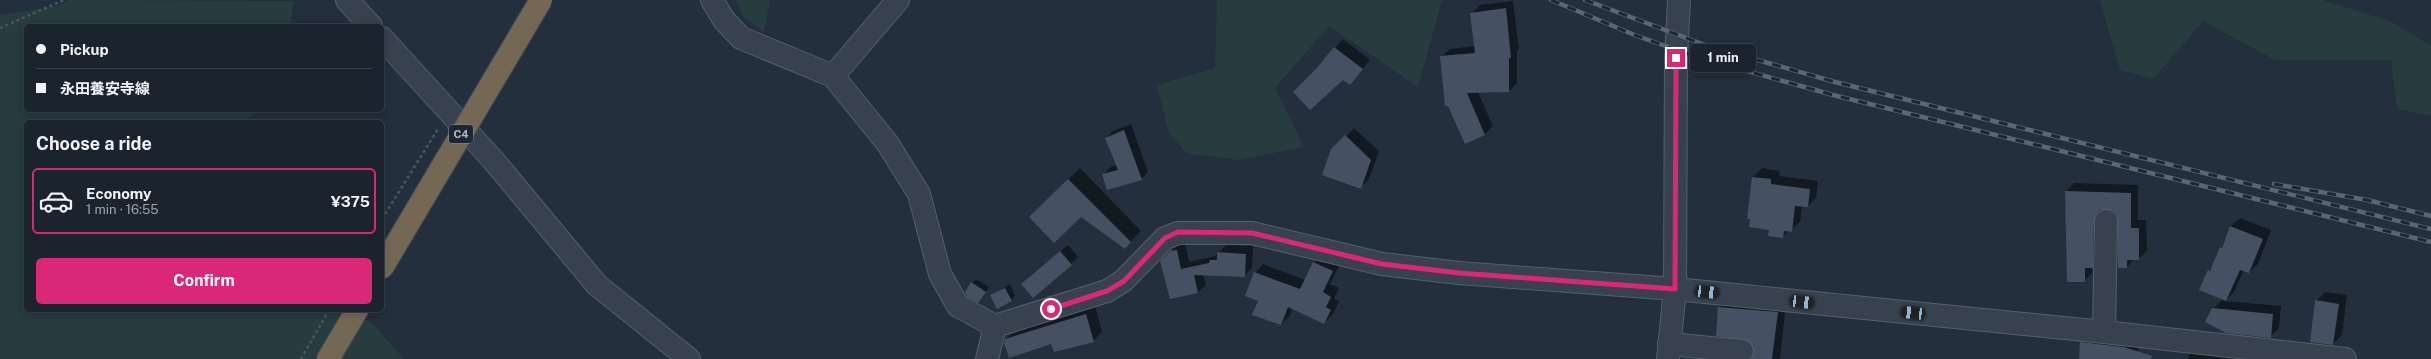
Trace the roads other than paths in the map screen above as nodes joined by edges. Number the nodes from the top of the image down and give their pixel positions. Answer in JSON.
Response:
{"nodes":[{"id":1,"x":347,"y":0,"type":"edge"},
{"id":2,"x":541,"y":0,"type":"edge"},
{"id":3,"x":712,"y":0,"type":"edge"},
{"id":4,"x":898,"y":0,"type":"edge"},
{"id":5,"x":1680,"y":0,"type":"edge"},
{"id":6,"x":369,"y":24,"type":"edge"},
{"id":7,"x":384,"y":40,"type":"edge"},
{"id":8,"x":833,"y":76,"type":"junction"},
{"id":9,"x":2106,"y":221,"type":"dead end"},
{"id":10,"x":384,"y":265,"type":"edge"},
{"id":11,"x":1675,"y":289,"type":"junction"},
{"id":12,"x":356,"y":312,"type":"edge"},
{"id":13,"x":995,"y":326,"type":"junction"},
{"id":14,"x":2104,"y":332,"type":"junction"},
{"id":15,"x":1668,"y":352,"type":"edge"},
{"id":16,"x":1742,"y":352,"type":"dead end"},
{"id":17,"x":328,"y":359,"type":"edge"},
{"id":18,"x":689,"y":359,"type":"edge"},
{"id":19,"x":987,"y":359,"type":"edge"},
{"id":20,"x":2345,"y":359,"type":"edge"}],
"edges":[{"from":1,"to":6,"type":"street"},
{"from":2,"to":10,"type":"highway","number":"C4","bridge":true},
{"from":3,"to":8,"type":"street"},
{"from":4,"to":8,"type":"street"},
{"from":5,"to":11,"type":"street"},
{"from":7,"to":18,"type":"street"},
{"from":8,"to":13,"type":"street"},
{"from":9,"to":14,"type":"street"},
{"from":11,"to":13,"type":"street"},
{"from":11,"to":14,"type":"street"},
{"from":11,"to":15,"type":"street"},
{"from":12,"to":17,"type":"highway"},
{"from":13,"to":19,"type":"street"},
{"from":14,"to":20,"type":"street"},
{"from":15,"to":16,"type":"street"}]}
